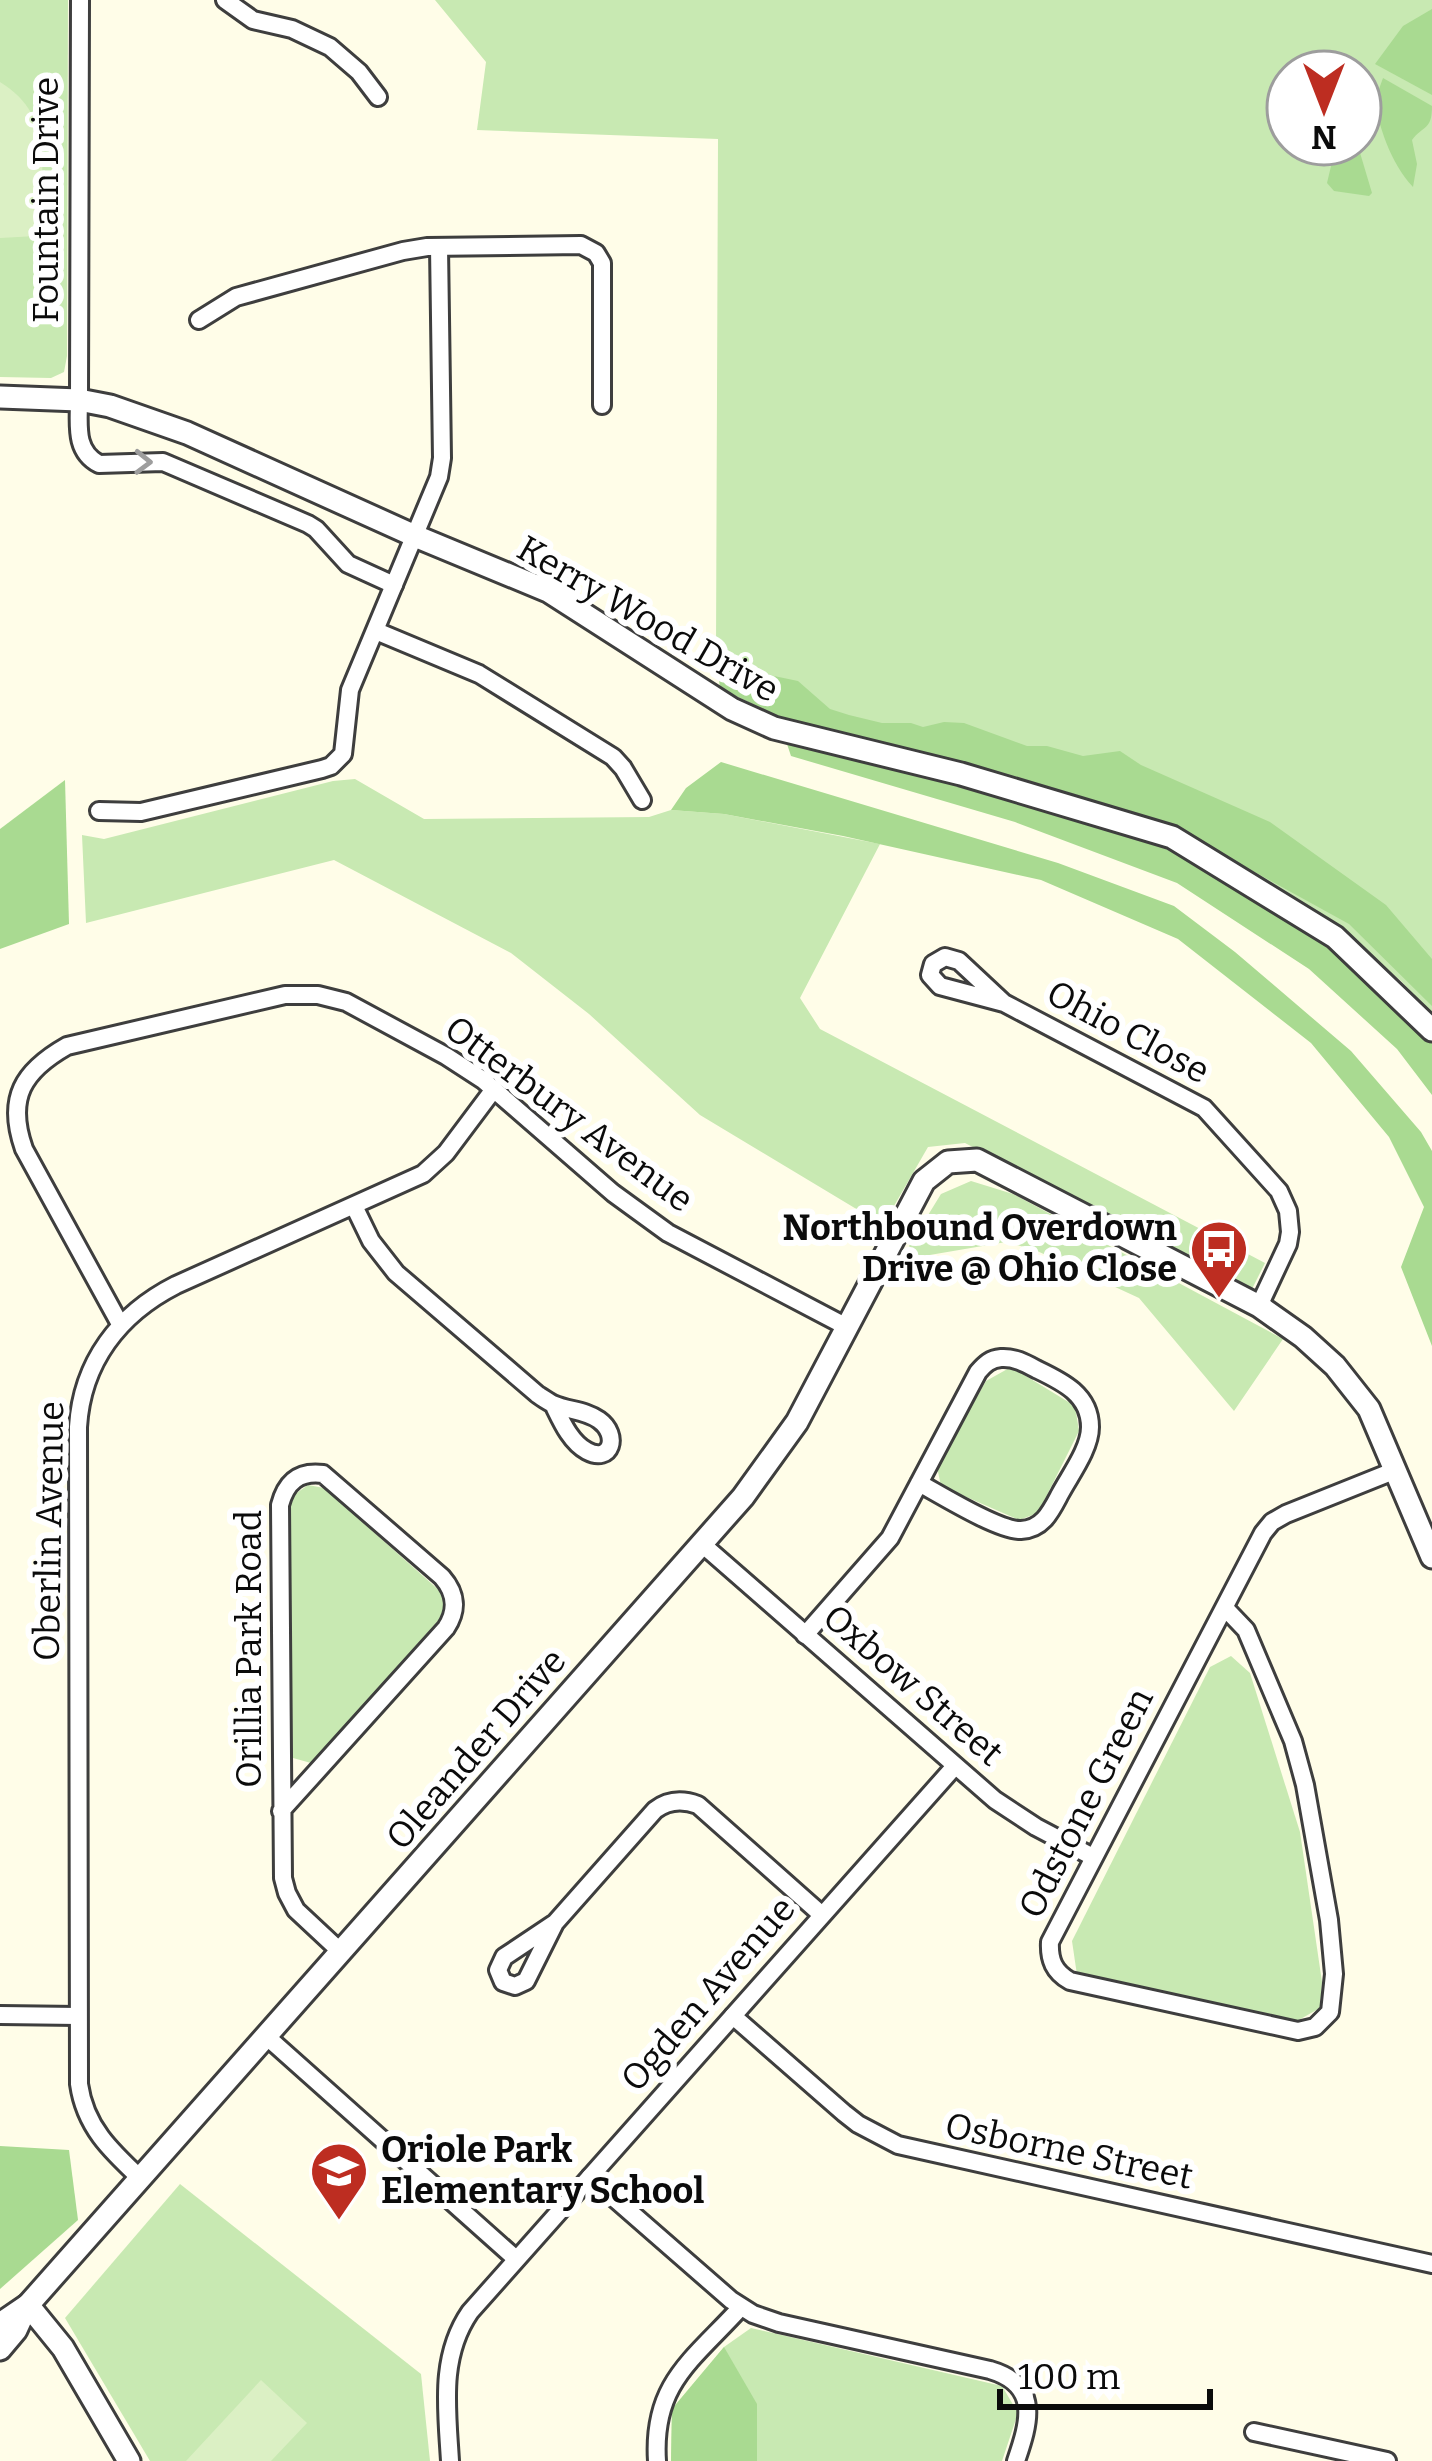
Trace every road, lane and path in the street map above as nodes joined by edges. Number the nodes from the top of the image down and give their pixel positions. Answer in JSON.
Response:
{"nodes":[{"id":1,"x":80,"y":0,"type":"edge"},
{"id":2,"x":225,"y":0,"type":"edge"},
{"id":3,"x":377,"y":97,"type":"dead end"},
{"id":4,"x":439,"y":247,"type":"junction"},
{"id":5,"x":199,"y":320,"type":"dead end"},
{"id":6,"x":0,"y":397,"type":"edge"},
{"id":7,"x":79,"y":400,"type":"junction"},
{"id":8,"x":602,"y":405,"type":"dead end"},
{"id":9,"x":415,"y":536,"type":"junction"},
{"id":10,"x":394,"y":585,"type":"junction"},
{"id":11,"x":376,"y":631,"type":"junction"},
{"id":12,"x":642,"y":800,"type":"dead end"},
{"id":13,"x":99,"y":811,"type":"dead end"},
{"id":14,"x":1004,"y":1003,"type":"dead end"},
{"id":15,"x":1432,"y":1030,"type":"edge"},
{"id":16,"x":494,"y":1089,"type":"junction"},
{"id":17,"x":354,"y":1206,"type":"junction"},
{"id":18,"x":1258,"y":1306,"type":"junction"},
{"id":19,"x":120,"y":1324,"type":"junction"},
{"id":20,"x":847,"y":1327,"type":"junction"},
{"id":21,"x":553,"y":1404,"type":"dead end"},
{"id":22,"x":1396,"y":1470,"type":"junction"},
{"id":23,"x":919,"y":1483,"type":"junction"},
{"id":24,"x":702,"y":1544,"type":"junction"},
{"id":25,"x":1432,"y":1557,"type":"edge"},
{"id":26,"x":1226,"y":1608,"type":"junction"},
{"id":27,"x":805,"y":1635,"type":"junction"},
{"id":28,"x":955,"y":1766,"type":"junction"},
{"id":29,"x":281,"y":1811,"type":"junction"},
{"id":30,"x":1093,"y":1857,"type":"junction"},
{"id":31,"x":822,"y":1915,"type":"junction"},
{"id":32,"x":555,"y":1923,"type":"dead end"},
{"id":33,"x":341,"y":1952,"type":"junction"},
{"id":34,"x":0,"y":2015,"type":"edge"},
{"id":35,"x":78,"y":2016,"type":"junction"},
{"id":36,"x":733,"y":2016,"type":"junction"},
{"id":37,"x":266,"y":2036,"type":"junction"},
{"id":38,"x":590,"y":2177,"type":"junction"},
{"id":39,"x":141,"y":2179,"type":"junction"},
{"id":40,"x":516,"y":2259,"type":"junction"},
{"id":41,"x":1432,"y":2264,"type":"edge"},
{"id":42,"x":28,"y":2305,"type":"junction"},
{"id":43,"x":741,"y":2307,"type":"junction"},
{"id":44,"x":0,"y":2324,"type":"edge"},
{"id":45,"x":0,"y":2349,"type":"edge"},
{"id":46,"x":1254,"y":2432,"type":"dead end"},
{"id":47,"x":129,"y":2461,"type":"edge"},
{"id":48,"x":450,"y":2461,"type":"edge"},
{"id":49,"x":657,"y":2461,"type":"edge"},
{"id":50,"x":1016,"y":2461,"type":"edge"},
{"id":51,"x":1387,"y":2461,"type":"edge"}],
"edges":[{"from":1,"to":7,"type":"street","name":"Fountain Drive"},
{"from":2,"to":3,"type":"street"},
{"from":4,"to":5,"type":"street"},
{"from":4,"to":8,"type":"street"},
{"from":4,"to":9,"type":"street"},
{"from":6,"to":7,"type":"street","name":"Kerry Wood Drive"},
{"from":7,"to":9,"type":"street","name":"Kerry Wood Drive"},
{"from":7,"to":10,"type":"street","name":"Fountain Drive","one_way":true},
{"from":9,"to":10,"type":"street"},
{"from":9,"to":15,"type":"street","name":"Kerry Wood Drive"},
{"from":10,"to":11,"type":"street"},
{"from":11,"to":12,"type":"street"},
{"from":11,"to":13,"type":"street"},
{"from":14,"to":18,"type":"street","name":"Ohio Close"},
{"from":16,"to":17,"type":"street","name":"Oberlin Avenue"},
{"from":16,"to":19,"type":"street","name":"Otterbury Avenue"},
{"from":16,"to":20,"type":"street","name":"Otterbury Avenue"},
{"from":17,"to":19,"type":"street","name":"Oberlin Avenue"},
{"from":17,"to":21,"type":"street"},
{"from":18,"to":20,"type":"street","name":"Oleander Drive"},
{"from":18,"to":22,"type":"street"},
{"from":19,"to":35,"type":"street","name":"Oberlin Avenue"},
{"from":20,"to":24,"type":"street","name":"Oleander Drive"},
{"from":22,"to":25,"type":"street"},
{"from":22,"to":26,"type":"street","name":"Odstone Green"},
{"from":23,"to":23,"type":"street"},
{"from":23,"to":27,"type":"street"},
{"from":24,"to":27,"type":"street","name":"Oxbow Street"},
{"from":24,"to":33,"type":"street","name":"Oleander Drive"},
{"from":26,"to":30,"type":"street","name":"Odstone Green"},
{"from":26,"to":30,"type":"street","name":"Odstone Green"},
{"from":27,"to":28,"type":"street","name":"Oxbow Street"},
{"from":28,"to":30,"type":"street","name":"Oxbow Street"},
{"from":28,"to":31,"type":"street","name":"Ogden Avenue"},
{"from":29,"to":29,"type":"street","name":"Orillia Park Road"},
{"from":29,"to":33,"type":"street","name":"Orillia Park Road"},
{"from":31,"to":32,"type":"street"},
{"from":31,"to":36,"type":"street","name":"Ogden Avenue"},
{"from":33,"to":37,"type":"street","name":"Oleander Drive"},
{"from":34,"to":35,"type":"street"},
{"from":35,"to":39,"type":"street","name":"Oberlin Avenue"},
{"from":36,"to":38,"type":"street","name":"Ogden Avenue"},
{"from":36,"to":41,"type":"street","name":"Osborne Street"},
{"from":37,"to":39,"type":"street","name":"Oleander Drive"},
{"from":37,"to":40,"type":"street"},
{"from":38,"to":40,"type":"street","name":"Ogden Avenue"},
{"from":38,"to":43,"type":"street"},
{"from":39,"to":42,"type":"street","name":"Oleander Drive"},
{"from":40,"to":48,"type":"street","name":"Ogden Avenue"},
{"from":42,"to":44,"type":"street","name":"Oleander Drive"},
{"from":42,"to":45,"type":"street","name":"Oleander Drive"},
{"from":42,"to":47,"type":"street"},
{"from":43,"to":49,"type":"street"},
{"from":43,"to":50,"type":"street"},
{"from":46,"to":51,"type":"street"}]}
